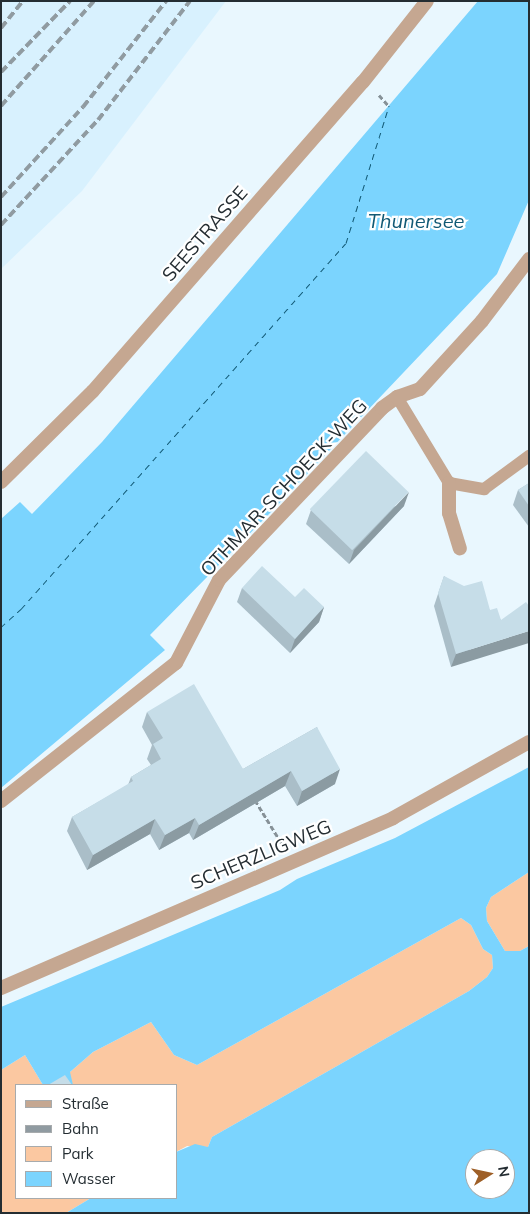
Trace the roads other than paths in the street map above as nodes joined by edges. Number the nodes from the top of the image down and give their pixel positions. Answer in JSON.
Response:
{"nodes":[{"id":1,"x":427,"y":1,"type":"edge"},
{"id":2,"x":529,"y":259,"type":"edge"},
{"id":3,"x":397,"y":397,"type":"junction"},
{"id":4,"x":529,"y":456,"type":"edge"},
{"id":5,"x":1,"y":482,"type":"edge"},
{"id":6,"x":449,"y":482,"type":"junction"},
{"id":7,"x":460,"y":548,"type":"dead end"},
{"id":8,"x":529,"y":742,"type":"edge"},
{"id":9,"x":1,"y":801,"type":"edge"},
{"id":10,"x":1,"y":988,"type":"edge"}],
"edges":[{"from":1,"to":5,"type":"street","name":"SEESTRASSE"},
{"from":2,"to":3,"type":"street","name":"OTHMAR-SCHOECK-WEG"},
{"from":3,"to":6,"type":"lane"},
{"from":3,"to":9,"type":"street","name":"OTHMAR-SCHOECK-WEG"},
{"from":4,"to":6,"type":"lane"},
{"from":6,"to":7,"type":"street"},
{"from":8,"to":10,"type":"street","name":"SCHERZLIGWEG"}]}
